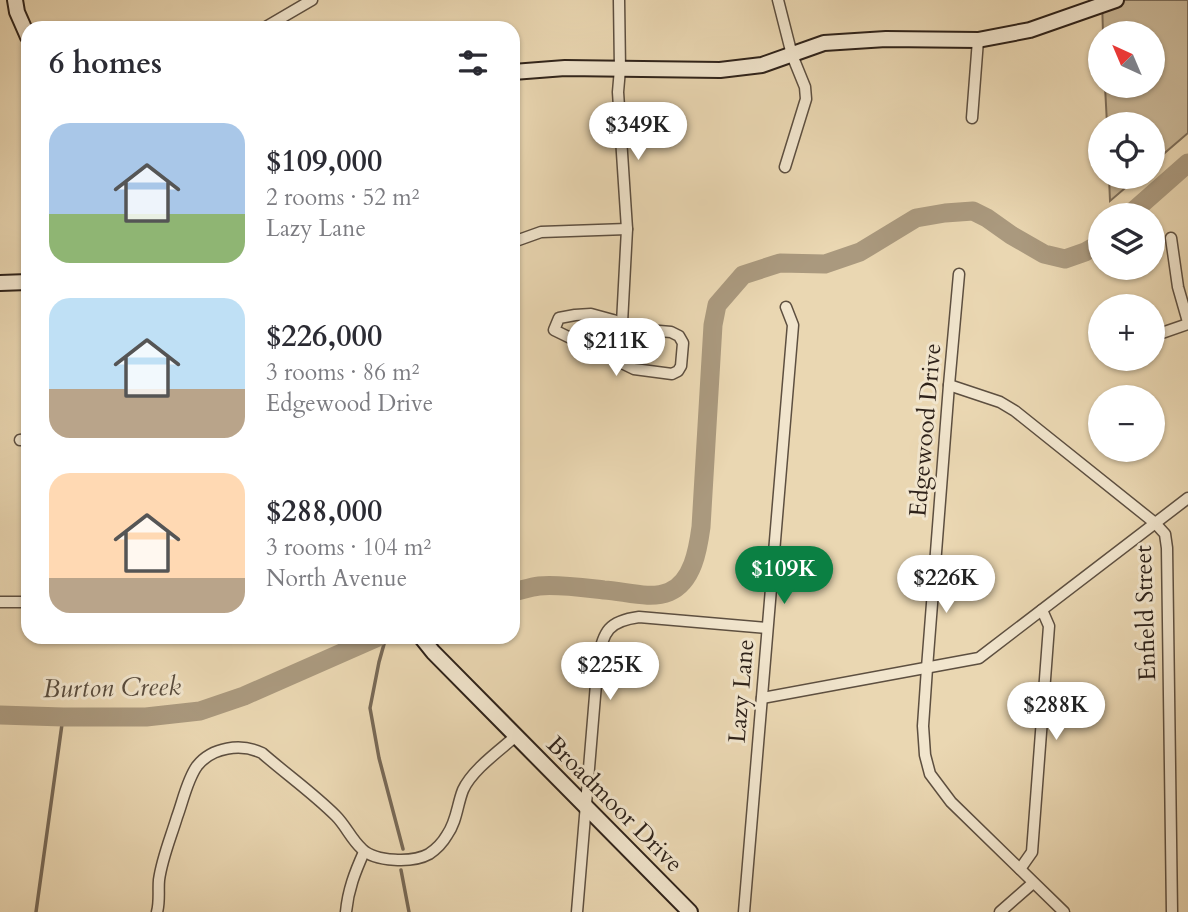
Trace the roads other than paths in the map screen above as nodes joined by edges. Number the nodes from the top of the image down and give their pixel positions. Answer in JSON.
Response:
{"nodes":[{"id":1,"x":15,"y":0,"type":"edge"},
{"id":2,"x":312,"y":0,"type":"edge"},
{"id":3,"x":619,"y":0,"type":"edge"},
{"id":4,"x":778,"y":0,"type":"edge"},
{"id":5,"x":1116,"y":0,"type":"edge"},
{"id":6,"x":21,"y":21,"type":"edge"},
{"id":7,"x":276,"y":21,"type":"edge"},
{"id":8,"x":978,"y":40,"type":"junction"},
{"id":9,"x":792,"y":55,"type":"junction"},
{"id":10,"x":620,"y":69,"type":"junction"},
{"id":11,"x":520,"y":71,"type":"edge"},
{"id":12,"x":972,"y":118,"type":"dead end"},
{"id":13,"x":785,"y":167,"type":"dead end"},
{"id":14,"x":626,"y":229,"type":"junction"},
{"id":15,"x":1171,"y":238,"type":"dead end"},
{"id":16,"x":520,"y":240,"type":"edge"},
{"id":17,"x":959,"y":274,"type":"dead end"},
{"id":18,"x":21,"y":282,"type":"edge"},
{"id":19,"x":0,"y":283,"type":"edge"},
{"id":20,"x":786,"y":307,"type":"dead end"},
{"id":21,"x":622,"y":323,"type":"junction"},
{"id":22,"x":1188,"y":323,"type":"edge"},
{"id":23,"x":1165,"y":332,"type":"edge"},
{"id":24,"x":949,"y":385,"type":"junction"},
{"id":25,"x":1188,"y":498,"type":"edge"},
{"id":26,"x":1155,"y":523,"type":"junction"},
{"id":27,"x":0,"y":602,"type":"edge"},
{"id":28,"x":21,"y":602,"type":"edge"},
{"id":29,"x":1042,"y":610,"type":"junction"},
{"id":30,"x":767,"y":628,"type":"junction"},
{"id":31,"x":427,"y":644,"type":"edge"},
{"id":32,"x":927,"y":668,"type":"junction"},
{"id":33,"x":762,"y":698,"type":"junction"},
{"id":34,"x":516,"y":736,"type":"junction"},
{"id":35,"x":586,"y":807,"type":"junction"},
{"id":36,"x":364,"y":852,"type":"junction"},
{"id":37,"x":1020,"y":869,"type":"junction"},
{"id":38,"x":1033,"y":883,"type":"junction"},
{"id":39,"x":157,"y":912,"type":"edge"},
{"id":40,"x":346,"y":912,"type":"edge"},
{"id":41,"x":577,"y":912,"type":"edge"},
{"id":42,"x":690,"y":912,"type":"edge"},
{"id":43,"x":744,"y":912,"type":"edge"},
{"id":44,"x":1000,"y":912,"type":"edge"},
{"id":45,"x":1064,"y":912,"type":"edge"},
{"id":46,"x":1172,"y":912,"type":"edge"}],
"edges":[{"from":1,"to":6,"type":"street"},
{"from":2,"to":7,"type":"street"},
{"from":3,"to":10,"type":"street"},
{"from":4,"to":9,"type":"street"},
{"from":5,"to":8,"type":"street"},
{"from":8,"to":9,"type":"street"},
{"from":8,"to":12,"type":"street"},
{"from":9,"to":10,"type":"street"},
{"from":9,"to":13,"type":"street"},
{"from":10,"to":11,"type":"street"},
{"from":10,"to":14,"type":"street"},
{"from":14,"to":16,"type":"street"},
{"from":14,"to":21,"type":"street"},
{"from":15,"to":22,"type":"street"},
{"from":17,"to":24,"type":"street","name":"Edgewood Drive"},
{"from":18,"to":19,"type":"street"},
{"from":20,"to":30,"type":"street","name":"Lazy Lane"},
{"from":21,"to":21,"type":"street"},
{"from":22,"to":23,"type":"street"},
{"from":24,"to":26,"type":"street","name":"Enfield Street"},
{"from":24,"to":32,"type":"street","name":"Edgewood Drive"},
{"from":25,"to":26,"type":"street"},
{"from":26,"to":29,"type":"street"},
{"from":26,"to":46,"type":"street","name":"Enfield Street"},
{"from":27,"to":28,"type":"street"},
{"from":29,"to":32,"type":"street"},
{"from":29,"to":37,"type":"street"},
{"from":30,"to":33,"type":"street","name":"Lazy Lane"},
{"from":30,"to":35,"type":"street"},
{"from":31,"to":34,"type":"street","name":"Broadmoor Drive"},
{"from":32,"to":33,"type":"street"},
{"from":32,"to":37,"type":"street","name":"Edgewood Drive"},
{"from":33,"to":43,"type":"street","name":"Lazy Lane"},
{"from":34,"to":35,"type":"street","name":"Broadmoor Drive"},
{"from":34,"to":36,"type":"street"},
{"from":35,"to":41,"type":"street"},
{"from":35,"to":42,"type":"street","name":"Broadmoor Drive"},
{"from":36,"to":39,"type":"street"},
{"from":36,"to":40,"type":"street"},
{"from":37,"to":38,"type":"street","name":"Edgewood Drive"},
{"from":38,"to":44,"type":"street"},
{"from":38,"to":45,"type":"street","name":"Edgewood Drive"}]}
